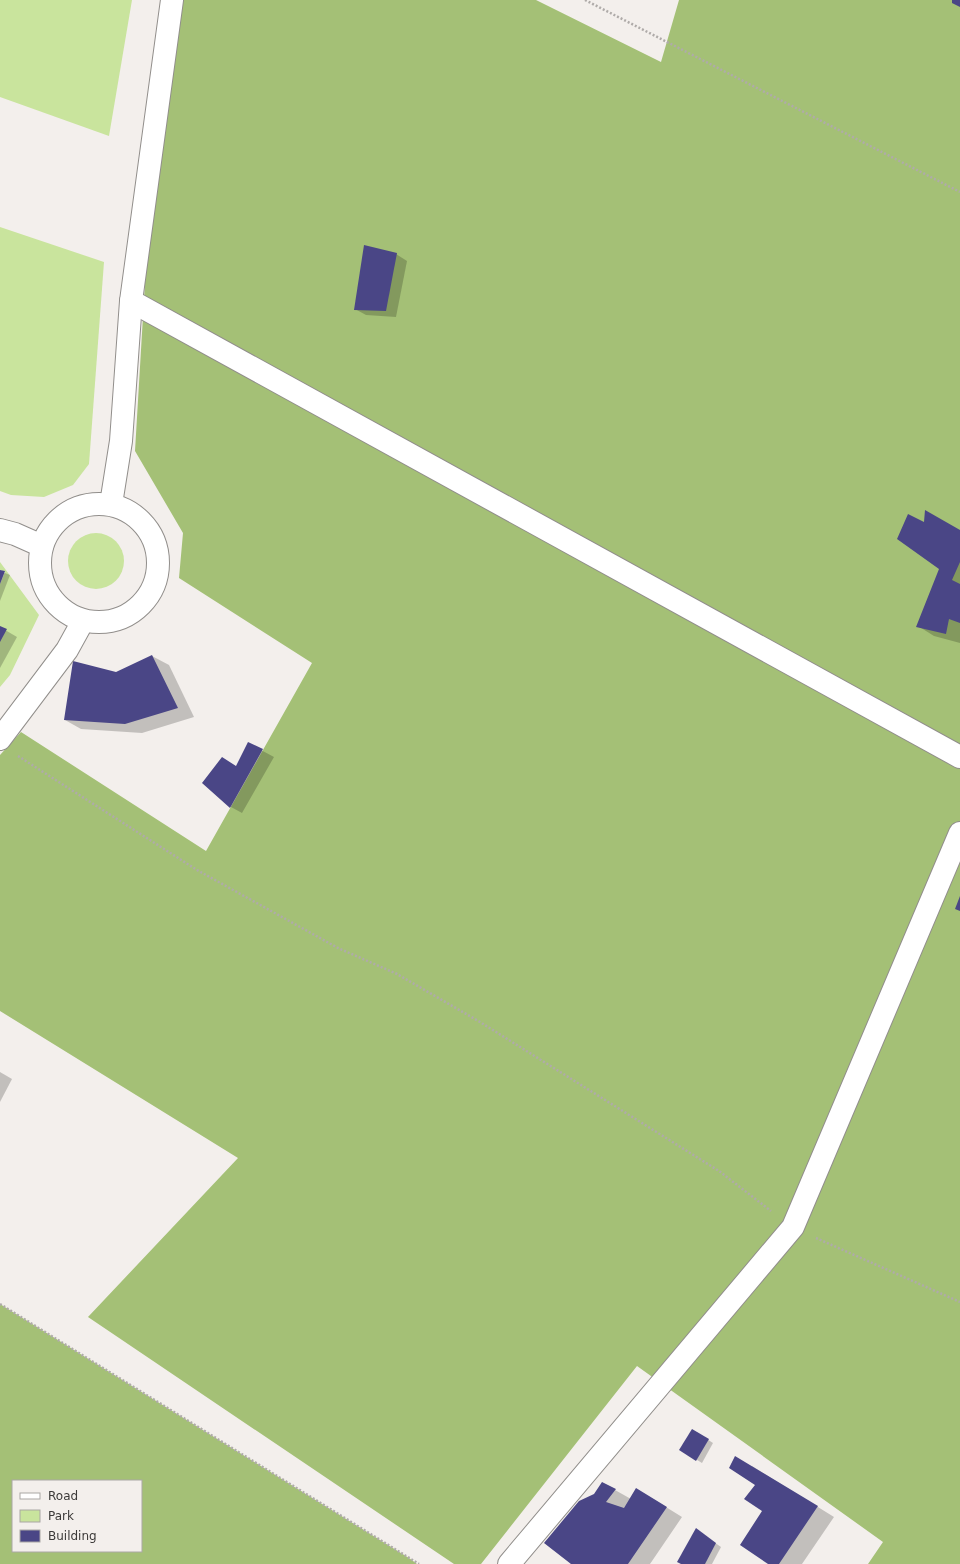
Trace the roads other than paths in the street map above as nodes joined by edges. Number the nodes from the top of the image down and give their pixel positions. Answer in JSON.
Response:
{"nodes":[{"id":1,"x":172,"y":0,"type":"edge"},
{"id":2,"x":131,"y":300,"type":"junction"},
{"id":3,"x":111,"y":504,"type":"junction"},
{"id":4,"x":0,"y":530,"type":"edge"},
{"id":5,"x":42,"y":546,"type":"junction"},
{"id":6,"x":83,"y":621,"type":"junction"},
{"id":7,"x":6,"y":745,"type":"edge"},
{"id":8,"x":960,"y":757,"type":"edge"},
{"id":9,"x":960,"y":833,"type":"edge"},
{"id":10,"x":509,"y":1564,"type":"edge"}],
"edges":[{"from":1,"to":2,"type":"street"},
{"from":2,"to":3,"type":"street"},
{"from":2,"to":8,"type":"street"},
{"from":3,"to":5,"type":"street"},
{"from":3,"to":6,"type":"street"},
{"from":4,"to":5,"type":"street"},
{"from":5,"to":6,"type":"street"},
{"from":6,"to":7,"type":"street"},
{"from":9,"to":10,"type":"street"}]}
